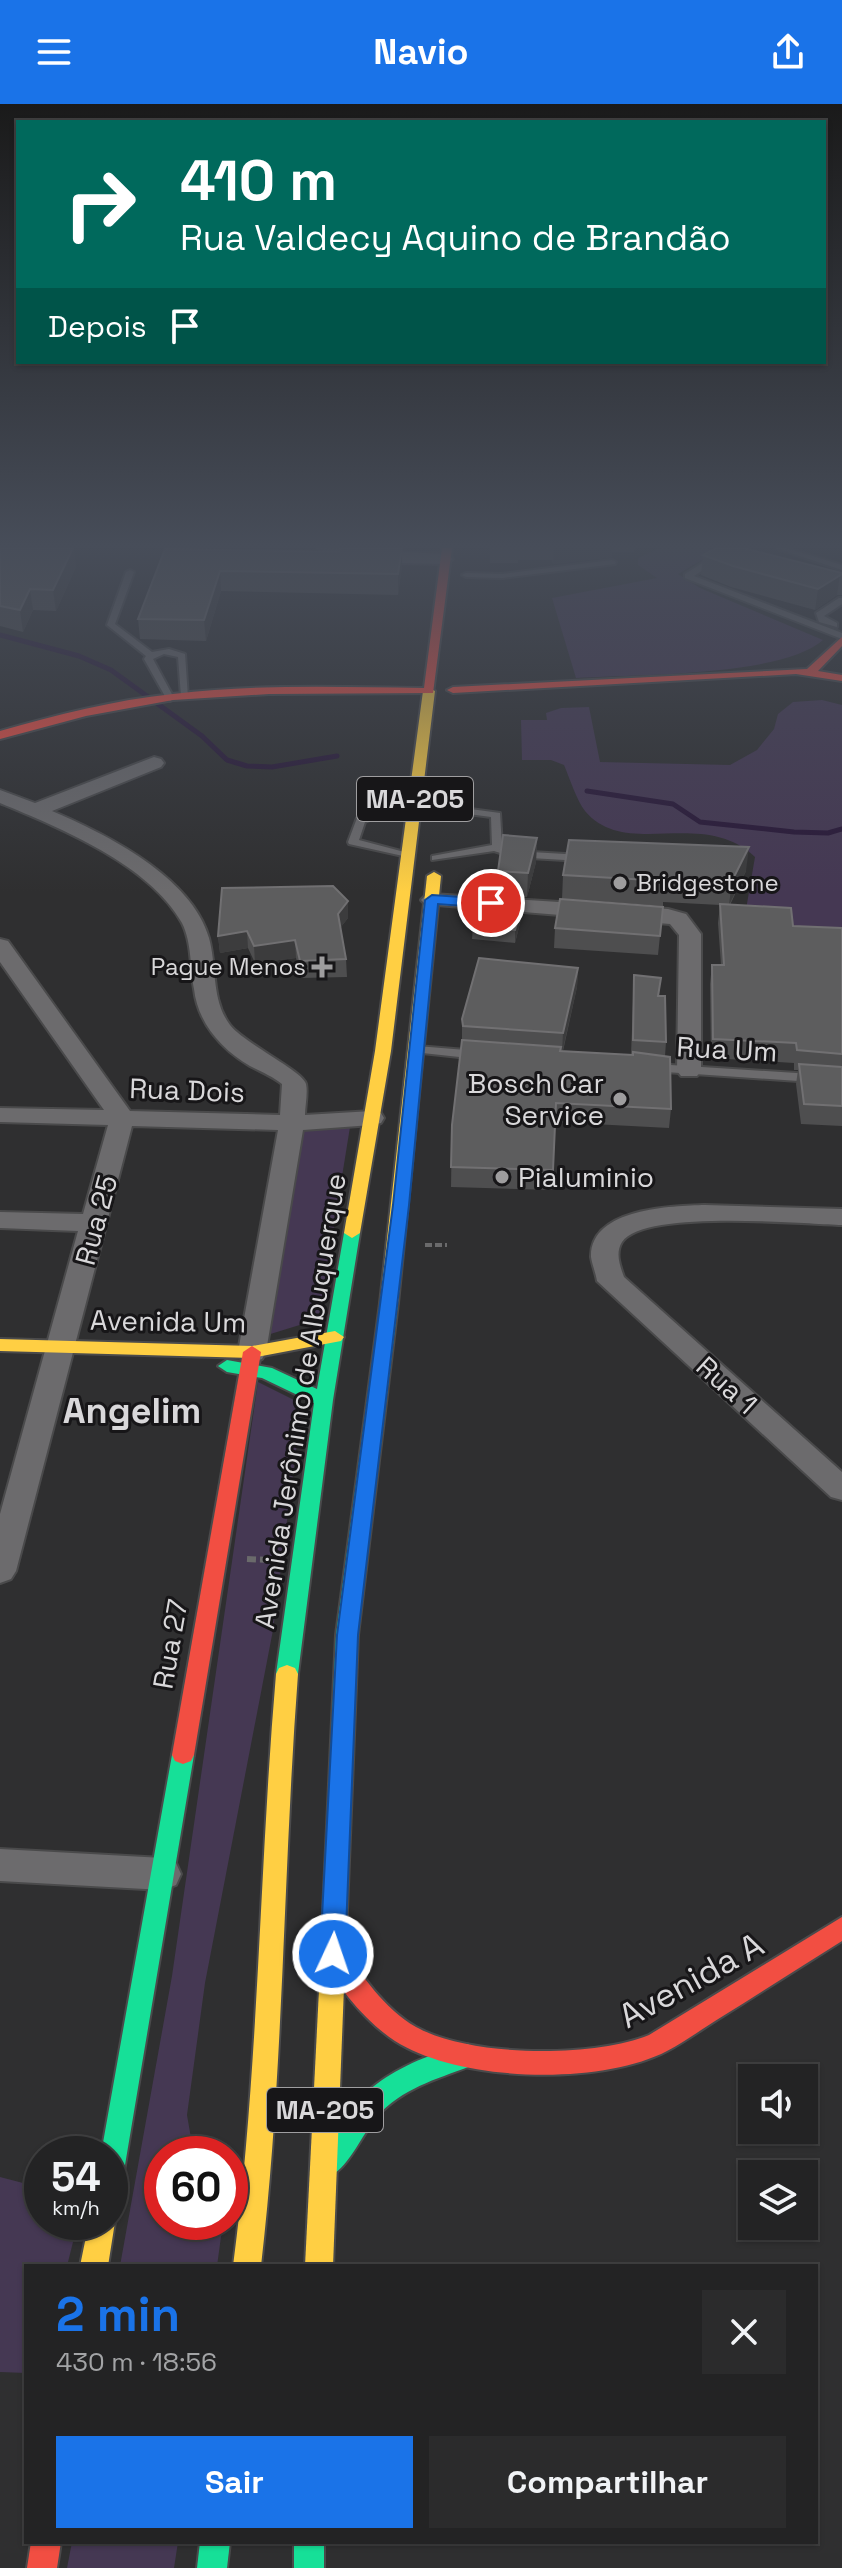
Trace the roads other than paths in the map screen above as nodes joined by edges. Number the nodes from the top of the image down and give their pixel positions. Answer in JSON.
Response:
{"nodes":[{"id":1,"x":151,"y":663,"type":"edge"},
{"id":2,"x":181,"y":663,"type":"edge"},
{"id":3,"x":432,"y":663,"type":"edge"},
{"id":4,"x":819,"y":663,"type":"edge"},
{"id":5,"x":811,"y":671,"type":"junction"},
{"id":6,"x":842,"y":678,"type":"edge"},
{"id":7,"x":453,"y":690,"type":"dead end"},
{"id":8,"x":429,"y":691,"type":"junction"},
{"id":9,"x":174,"y":697,"type":"junction"},
{"id":10,"x":0,"y":735,"type":"edge"},
{"id":11,"x":154,"y":763,"type":"dead end"},
{"id":12,"x":0,"y":796,"type":"edge"},
{"id":13,"x":415,"y":798,"type":"junction"},
{"id":14,"x":442,"y":800,"type":"joint"},
{"id":15,"x":36,"y":810,"type":"junction"},
{"id":16,"x":496,"y":848,"type":"junction"},
{"id":17,"x":408,"y":856,"type":"junction"},
{"id":18,"x":436,"y":858,"type":"junction"},
{"id":19,"x":589,"y":859,"type":"edge"},
{"id":20,"x":432,"y":900,"type":"junction"},
{"id":21,"x":0,"y":946,"type":"edge"},
{"id":22,"x":417,"y":1050,"type":"junction"},
{"id":23,"x":492,"y":1056,"type":"edge"},
{"id":24,"x":644,"y":1067,"type":"edge"},
{"id":25,"x":689,"y":1071,"type":"junction"},
{"id":26,"x":842,"y":1080,"type":"edge"},
{"id":27,"x":0,"y":1115,"type":"edge"},
{"id":28,"x":122,"y":1118,"type":"junction"},
{"id":29,"x":372,"y":1118,"type":"junction"},
{"id":30,"x":292,"y":1123,"type":"junction"},
{"id":31,"x":842,"y":1217,"type":"edge"},
{"id":32,"x":0,"y":1220,"type":"edge"},
{"id":33,"x":96,"y":1223,"type":"junction"},
{"id":34,"x":335,"y":1337,"type":"junction"},
{"id":35,"x":0,"y":1345,"type":"edge"},
{"id":36,"x":353,"y":1346,"type":"dead end"},
{"id":37,"x":60,"y":1353,"type":"junction"},
{"id":38,"x":0,"y":1357,"type":"edge"},
{"id":39,"x":251,"y":1359,"type":"junction"},
{"id":40,"x":324,"y":1400,"type":"junction"},
{"id":41,"x":838,"y":1479,"type":"edge"},
{"id":42,"x":342,"y":1522,"type":"dead end"},
{"id":43,"x":0,"y":1571,"type":"edge"},
{"id":44,"x":347,"y":1635,"type":"junction"},
{"id":45,"x":0,"y":1865,"type":"edge"},
{"id":46,"x":163,"y":1874,"type":"junction"},
{"id":47,"x":842,"y":1928,"type":"edge"},
{"id":48,"x":333,"y":1954,"type":"junction"},
{"id":49,"x":467,"y":2056,"type":"junction"},
{"id":50,"x":117,"y":2136,"type":"edge"},
{"id":51,"x":322,"y":2185,"type":"junction"},
{"id":52,"x":99,"y":2240,"type":"edge"},
{"id":53,"x":94,"y":2264,"type":"edge"},
{"id":54,"x":247,"y":2264,"type":"edge"},
{"id":55,"x":319,"y":2264,"type":"edge"},
{"id":56,"x":46,"y":2544,"type":"edge"},
{"id":57,"x":215,"y":2544,"type":"edge"},
{"id":58,"x":309,"y":2544,"type":"edge"},
{"id":59,"x":42,"y":2568,"type":"edge"},
{"id":60,"x":212,"y":2568,"type":"edge"},
{"id":61,"x":309,"y":2568,"type":"edge"}],
"edges":[{"from":1,"to":9,"type":"lane"},
{"from":2,"to":9,"type":"lane"},
{"from":3,"to":8,"type":"main road","name":"Avenida Jerônimo de Albuquerque","number":"MA-205"},
{"from":4,"to":5,"type":"main road"},
{"from":5,"to":6,"type":"main road"},
{"from":5,"to":7,"type":"main road"},
{"from":8,"to":9,"type":"main road"},
{"from":8,"to":13,"type":"main road","name":"Avenida Jerônimo de Albuquerque","number":"MA-205"},
{"from":9,"to":10,"type":"main road"},
{"from":11,"to":15,"type":"street"},
{"from":12,"to":15,"type":"street"},
{"from":13,"to":17,"type":"main road","name":"Avenida Jerônimo de Albuquerque","number":"MA-205"},
{"from":13,"to":17,"type":"lane"},
{"from":14,"to":16,"type":"lane"},
{"from":14,"to":18,"type":"main road","number":"MA-205"},
{"from":15,"to":30,"type":"street","name":"Rua 27"},
{"from":16,"to":18,"type":"lane"},
{"from":16,"to":19,"type":"lane"},
{"from":17,"to":29,"type":"main road","name":"Avenida Jerônimo de Albuquerque","number":"MA-205"},
{"from":18,"to":20,"type":"main road","number":"MA-205"},
{"from":20,"to":22,"type":"main road","number":"MA-205"},
{"from":20,"to":25,"type":"street"},
{"from":21,"to":28,"type":"street"},
{"from":22,"to":23,"type":"lane"},
{"from":22,"to":44,"type":"main road","number":"MA-205"},
{"from":24,"to":25,"type":"lane","name":"Rua Um"},
{"from":25,"to":26,"type":"lane","name":"Rua Um"},
{"from":27,"to":28,"type":"street","name":"Rua Dois"},
{"from":28,"to":30,"type":"street","name":"Rua Dois"},
{"from":28,"to":33,"type":"street","name":"Rua 25"},
{"from":29,"to":30,"type":"street","name":"Rua Dois"},
{"from":29,"to":34,"type":"main road","name":"Avenida Jerônimo de Albuquerque","number":"MA-205"},
{"from":30,"to":39,"type":"street","name":"Rua 27"},
{"from":31,"to":41,"type":"street","name":"Rua 1"},
{"from":32,"to":33,"type":"street"},
{"from":33,"to":37,"type":"street","name":"Rua 25"},
{"from":34,"to":36,"type":"main road"},
{"from":34,"to":39,"type":"main road","name":"Avenida Um"},
{"from":34,"to":40,"type":"main road","name":"Avenida Jerônimo de Albuquerque","number":"MA-205"},
{"from":35,"to":37,"type":"main road","name":"Avenida Um"},
{"from":37,"to":38,"type":"main road","name":"Avenida Um"},
{"from":37,"to":39,"type":"main road","name":"Avenida Um"},
{"from":37,"to":43,"type":"street","name":"Rua 25"},
{"from":39,"to":40,"type":"main road","name":"Avenida Um"},
{"from":39,"to":46,"type":"main road","name":"Rua 27"},
{"from":40,"to":54,"type":"main road","name":"Avenida Jerônimo de Albuquerque","number":"MA-205"},
{"from":42,"to":44,"type":"main road"},
{"from":44,"to":48,"type":"main road","number":"MA-205"},
{"from":45,"to":46,"type":"street"},
{"from":46,"to":50,"type":"main road","name":"Rua 27"},
{"from":47,"to":49,"type":"main road","name":"Avenida A"},
{"from":48,"to":49,"type":"main road","name":"Avenida A"},
{"from":48,"to":51,"type":"main road","number":"MA-205"},
{"from":49,"to":51,"type":"main road","name":"Avenida A"},
{"from":51,"to":55,"type":"main road","number":"MA-205"},
{"from":52,"to":53,"type":"main road"},
{"from":56,"to":59,"type":"main road"},
{"from":57,"to":60,"type":"main road"},
{"from":58,"to":61,"type":"main road"}]}
